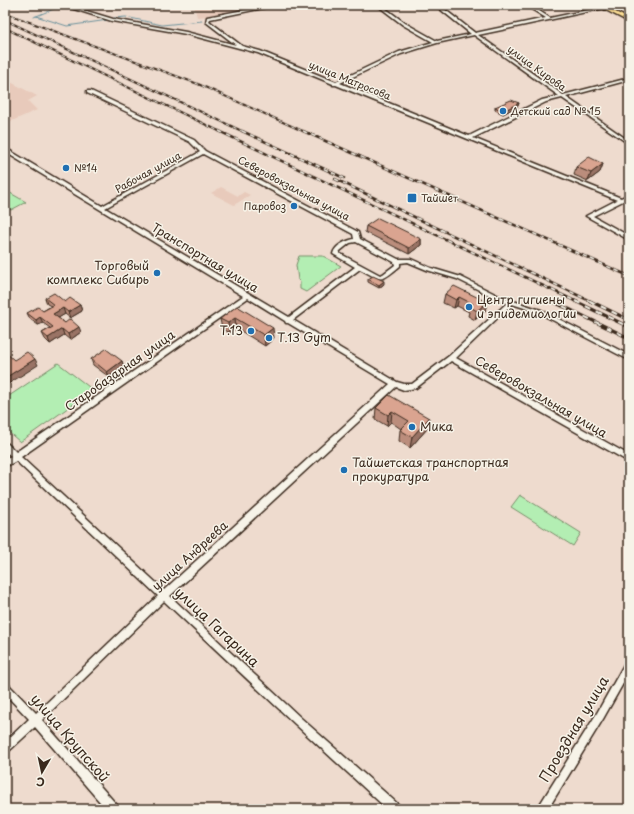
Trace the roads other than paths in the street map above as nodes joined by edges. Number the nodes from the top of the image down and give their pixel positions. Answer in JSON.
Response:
{"nodes":[{"id":1,"x":63,"y":5,"type":"edge"},
{"id":2,"x":276,"y":5,"type":"edge"},
{"id":3,"x":379,"y":5,"type":"edge"},
{"id":4,"x":437,"y":5,"type":"edge"},
{"id":5,"x":527,"y":5,"type":"edge"},
{"id":6,"x":598,"y":5,"type":"edge"},
{"id":7,"x":617,"y":5,"type":"edge"},
{"id":8,"x":604,"y":8,"type":"junction"},
{"id":9,"x":550,"y":19,"type":"junction"},
{"id":10,"x":629,"y":21,"type":"edge"},
{"id":11,"x":474,"y":34,"type":"junction"},
{"id":12,"x":436,"y":42,"type":"junction"},
{"id":13,"x":241,"y":47,"type":"junction"},
{"id":14,"x":629,"y":79,"type":"edge"},
{"id":15,"x":335,"y":84,"type":"junction"},
{"id":16,"x":89,"y":92,"type":"dead end"},
{"id":17,"x":560,"y":95,"type":"junction"},
{"id":18,"x":469,"y":138,"type":"junction"},
{"id":19,"x":629,"y":143,"type":"edge"},
{"id":20,"x":5,"y":150,"type":"edge"},
{"id":21,"x":203,"y":152,"type":"junction"},
{"id":22,"x":629,"y":196,"type":"edge"},
{"id":23,"x":622,"y":200,"type":"junction"},
{"id":24,"x":101,"y":208,"type":"junction"},
{"id":25,"x":629,"y":238,"type":"edge"},
{"id":26,"x":357,"y":240,"type":"junction"},
{"id":27,"x":397,"y":261,"type":"junction"},
{"id":28,"x":359,"y":267,"type":"junction"},
{"id":29,"x":247,"y":296,"type":"junction"},
{"id":30,"x":511,"y":302,"type":"junction"},
{"id":31,"x":288,"y":321,"type":"junction"},
{"id":32,"x":451,"y":358,"type":"junction"},
{"id":33,"x":629,"y":358,"type":"edge"},
{"id":34,"x":395,"y":384,"type":"junction"},
{"id":35,"x":5,"y":446,"type":"edge"},
{"id":36,"x":16,"y":456,"type":"junction"},
{"id":37,"x":629,"y":459,"type":"edge"},
{"id":38,"x":5,"y":464,"type":"edge"},
{"id":39,"x":164,"y":596,"type":"junction"},
{"id":40,"x":629,"y":664,"type":"edge"},
{"id":41,"x":5,"y":687,"type":"edge"},
{"id":42,"x":36,"y":720,"type":"junction"},
{"id":43,"x":5,"y":750,"type":"edge"},
{"id":44,"x":113,"y":809,"type":"edge"},
{"id":45,"x":395,"y":809,"type":"edge"},
{"id":46,"x":542,"y":809,"type":"edge"}],
"edges":[{"from":1,"to":13,"type":"street","name":"улица Матросова"},
{"from":2,"to":13,"type":"street"},
{"from":3,"to":12,"type":"street"},
{"from":4,"to":11,"type":"street","name":"улица Кирова"},
{"from":5,"to":9,"type":"street"},
{"from":6,"to":8,"type":"main road"},
{"from":7,"to":8,"type":"street"},
{"from":8,"to":9,"type":"street"},
{"from":8,"to":10,"type":"main road"},
{"from":9,"to":11,"type":"street"},
{"from":11,"to":12,"type":"street"},
{"from":11,"to":17,"type":"street","name":"улица Кирова"},
{"from":12,"to":15,"type":"street"},
{"from":13,"to":15,"type":"street","name":"улица Матросова"},
{"from":14,"to":17,"type":"street"},
{"from":15,"to":18,"type":"street","name":"улица Матросова"},
{"from":16,"to":21,"type":"street","name":"Северовокзальная улица"},
{"from":17,"to":18,"type":"street"},
{"from":17,"to":19,"type":"street","name":"улица Кирова"},
{"from":18,"to":23,"type":"street","name":"улица Матросова"},
{"from":20,"to":24,"type":"street","name":"Транспортная улица"},
{"from":21,"to":24,"type":"street","name":"Рабочая улица"},
{"from":21,"to":26,"type":"street","name":"Северовокзальная улица"},
{"from":22,"to":23,"type":"street"},
{"from":23,"to":25,"type":"street"},
{"from":24,"to":29,"type":"street","name":"Транспортная улица"},
{"from":26,"to":27,"type":"street","name":"Северовокзальная улица"},
{"from":26,"to":28,"type":"street"},
{"from":27,"to":28,"type":"street"},
{"from":27,"to":30,"type":"street","name":"Северовокзальная улица"},
{"from":28,"to":31,"type":"street"},
{"from":29,"to":31,"type":"street","name":"Транспортная улица"},
{"from":29,"to":36,"type":"street","name":"Старобазарная улица"},
{"from":30,"to":32,"type":"street","name":"Северовокзальная улица"},
{"from":30,"to":33,"type":"street","name":"Северовокзальная улица"},
{"from":31,"to":34,"type":"street","name":"Транспортная улица"},
{"from":32,"to":34,"type":"street"},
{"from":32,"to":37,"type":"street","name":"Северовокзальная улица"},
{"from":34,"to":39,"type":"street","name":"улица Андреева"},
{"from":35,"to":36,"type":"street","name":"улица Гагарина"},
{"from":36,"to":38,"type":"street","name":"Старобазарная улица"},
{"from":36,"to":39,"type":"street","name":"улица Гагарина"},
{"from":39,"to":42,"type":"street","name":"улица Андреева"},
{"from":39,"to":45,"type":"street","name":"улица Гагарина"},
{"from":40,"to":46,"type":"street","name":"Проездная улица"},
{"from":41,"to":42,"type":"street","name":"улица Крупской"},
{"from":42,"to":43,"type":"street","name":"улица Андреева"},
{"from":42,"to":44,"type":"street","name":"улица Крупской"}]}
